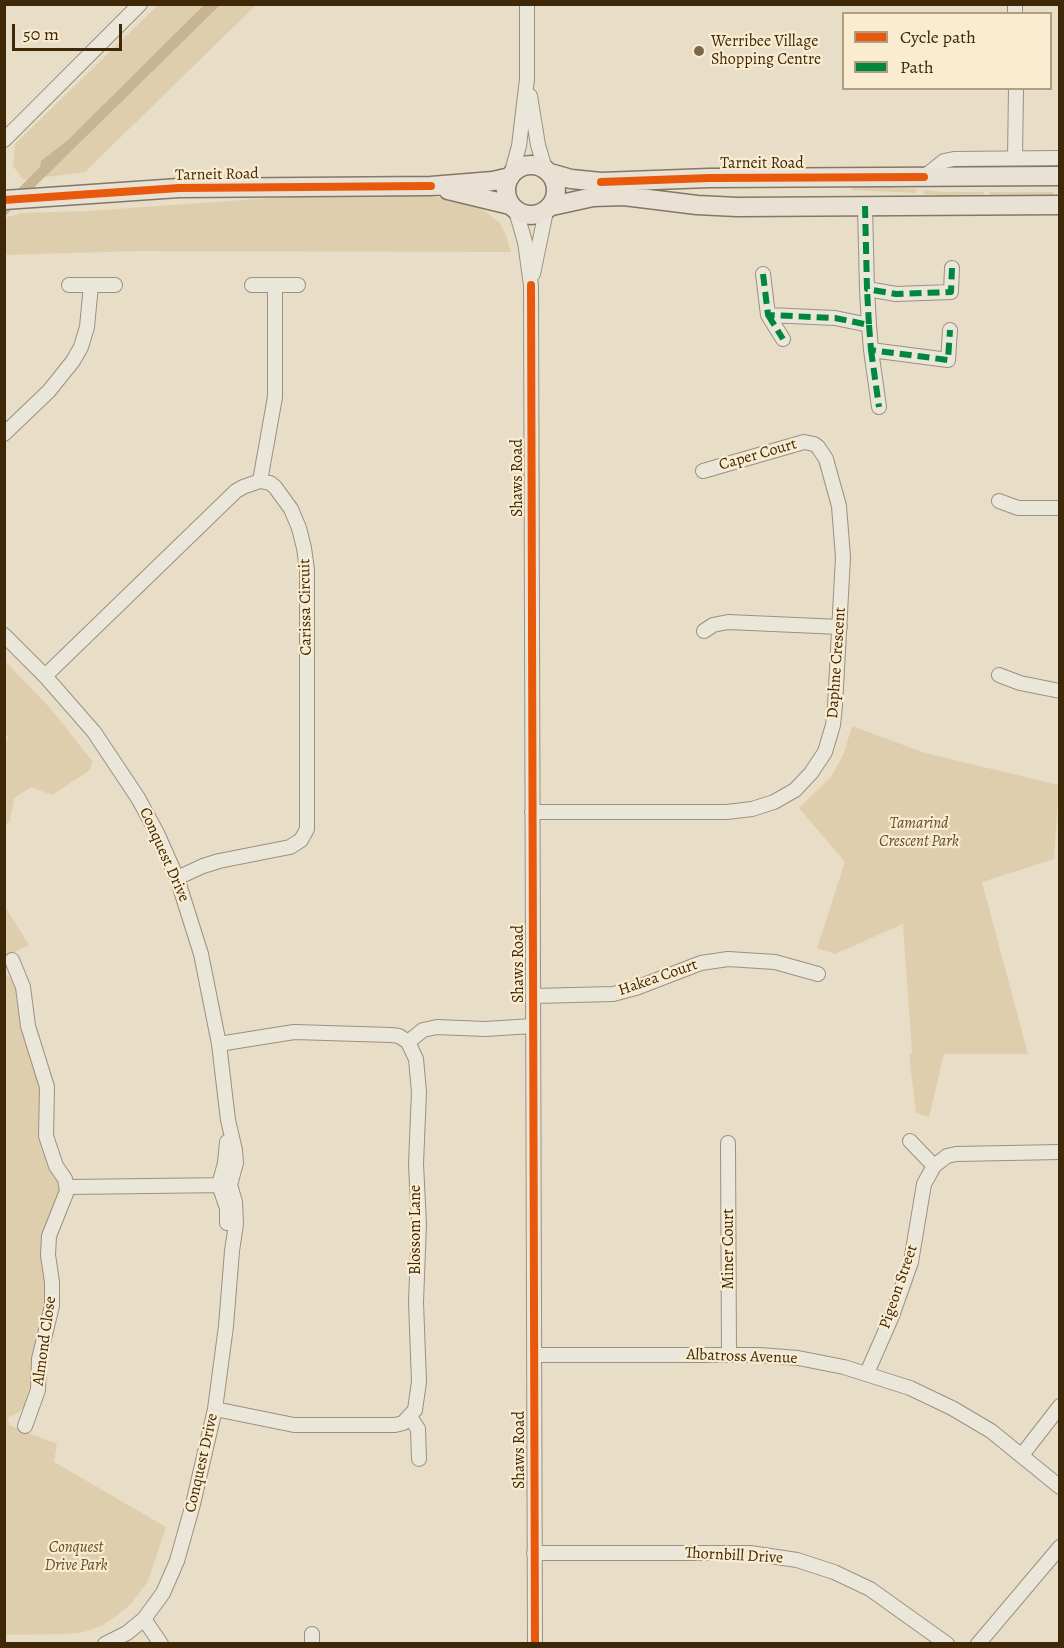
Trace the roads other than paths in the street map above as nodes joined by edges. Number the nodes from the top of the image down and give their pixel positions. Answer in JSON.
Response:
{"nodes":[{"id":1,"x":140,"y":4,"type":"edge"},
{"id":2,"x":527,"y":4,"type":"edge"},
{"id":3,"x":527,"y":79,"type":"junction"},
{"id":4,"x":1016,"y":90,"type":"edge"},
{"id":5,"x":4,"y":140,"type":"edge"},
{"id":6,"x":1015,"y":158,"type":"junction"},
{"id":7,"x":1059,"y":158,"type":"edge"},
{"id":8,"x":548,"y":171,"type":"junction"},
{"id":9,"x":511,"y":176,"type":"junction"},
{"id":10,"x":1059,"y":176,"type":"edge"},
{"id":11,"x":787,"y":177,"type":"junction"},
{"id":12,"x":830,"y":177,"type":"junction"},
{"id":13,"x":924,"y":177,"type":"junction"},
{"id":14,"x":431,"y":186,"type":"junction"},
{"id":15,"x":4,"y":200,"type":"edge"},
{"id":16,"x":1059,"y":205,"type":"edge"},
{"id":17,"x":785,"y":206,"type":"junction"},
{"id":18,"x":830,"y":206,"type":"junction"},
{"id":19,"x":865,"y":206,"type":"junction"},
{"id":20,"x":513,"y":208,"type":"junction"},
{"id":21,"x":549,"y":208,"type":"junction"},
{"id":22,"x":952,"y":268,"type":"dead end"},
{"id":23,"x":763,"y":274,"type":"dead end"},
{"id":24,"x":69,"y":285,"type":"dead end"},
{"id":25,"x":92,"y":285,"type":"junction"},
{"id":26,"x":115,"y":285,"type":"dead end"},
{"id":27,"x":252,"y":285,"type":"dead end"},
{"id":28,"x":275,"y":285,"type":"junction"},
{"id":29,"x":298,"y":285,"type":"dead end"},
{"id":30,"x":531,"y":285,"type":"junction"},
{"id":31,"x":867,"y":289,"type":"junction"},
{"id":32,"x":768,"y":315,"type":"junction"},
{"id":33,"x":869,"y":325,"type":"junction"},
{"id":34,"x":950,"y":330,"type":"dead end"},
{"id":35,"x":783,"y":339,"type":"dead end"},
{"id":36,"x":871,"y":350,"type":"junction"},
{"id":37,"x":879,"y":407,"type":"dead end"},
{"id":38,"x":4,"y":434,"type":"edge"},
{"id":39,"x":814,"y":444,"type":"joint"},
{"id":40,"x":703,"y":471,"type":"dead end"},
{"id":41,"x":260,"y":481,"type":"junction"},
{"id":42,"x":999,"y":501,"type":"dead end"},
{"id":43,"x":1059,"y":508,"type":"edge"},
{"id":44,"x":840,"y":627,"type":"junction"},
{"id":45,"x":704,"y":631,"type":"dead end"},
{"id":46,"x":4,"y":635,"type":"edge"},
{"id":47,"x":999,"y":675,"type":"dead end"},
{"id":48,"x":45,"y":676,"type":"junction"},
{"id":49,"x":1059,"y":691,"type":"edge"},
{"id":50,"x":532,"y":813,"type":"junction"},
{"id":51,"x":177,"y":878,"type":"junction"},
{"id":52,"x":12,"y":960,"type":"dead end"},
{"id":53,"x":818,"y":974,"type":"dead end"},
{"id":54,"x":532,"y":996,"type":"junction"},
{"id":55,"x":533,"y":1026,"type":"junction"},
{"id":56,"x":408,"y":1042,"type":"junction"},
{"id":57,"x":219,"y":1044,"type":"junction"},
{"id":58,"x":910,"y":1141,"type":"dead end"},
{"id":59,"x":728,"y":1143,"type":"dead end"},
{"id":60,"x":1059,"y":1152,"type":"edge"},
{"id":61,"x":934,"y":1166,"type":"junction"},
{"id":62,"x":224,"y":1185,"type":"junction"},
{"id":63,"x":67,"y":1187,"type":"junction"},
{"id":64,"x":534,"y":1355,"type":"junction"},
{"id":65,"x":729,"y":1355,"type":"junction"},
{"id":66,"x":867,"y":1373,"type":"junction"},
{"id":67,"x":1059,"y":1406,"type":"edge"},
{"id":68,"x":215,"y":1409,"type":"junction"},
{"id":69,"x":410,"y":1417,"type":"junction"},
{"id":70,"x":25,"y":1426,"type":"dead end"},
{"id":71,"x":1022,"y":1455,"type":"junction"},
{"id":72,"x":419,"y":1460,"type":"dead end"},
{"id":73,"x":1059,"y":1487,"type":"edge"},
{"id":74,"x":1059,"y":1547,"type":"edge"},
{"id":75,"x":534,"y":1553,"type":"junction"},
{"id":76,"x":144,"y":1619,"type":"junction"},
{"id":77,"x":113,"y":1642,"type":"edge"},
{"id":78,"x":161,"y":1644,"type":"edge"},
{"id":79,"x":535,"y":1644,"type":"edge"},
{"id":80,"x":947,"y":1644,"type":"edge"},
{"id":81,"x":978,"y":1644,"type":"edge"}],
"edges":[{"from":1,"to":5,"type":"street"},
{"from":2,"to":3,"type":"street"},
{"from":3,"to":8,"type":"street"},
{"from":3,"to":9,"type":"street"},
{"from":4,"to":6,"type":"street"},
{"from":6,"to":7,"type":"street"},
{"from":6,"to":13,"type":"street"},
{"from":8,"to":9,"type":"main road"},
{"from":8,"to":11,"type":"main road","name":"Tarneit Road"},
{"from":8,"to":21,"type":"main road"},
{"from":9,"to":14,"type":"main road","name":"Tarneit Road"},
{"from":9,"to":20,"type":"main road"},
{"from":10,"to":13,"type":"main road","name":"Tarneit Road"},
{"from":11,"to":12,"type":"main road","name":"Tarneit Road"},
{"from":11,"to":17,"type":"main road"},
{"from":12,"to":13,"type":"main road","name":"Tarneit Road"},
{"from":12,"to":18,"type":"main road"},
{"from":14,"to":15,"type":"main road","name":"Tarneit Road"},
{"from":14,"to":20,"type":"main road","name":"Tarneit Road"},
{"from":16,"to":19,"type":"main road"},
{"from":17,"to":18,"type":"main road"},
{"from":17,"to":21,"type":"main road"},
{"from":18,"to":19,"type":"main road"},
{"from":19,"to":31,"type":"street"},
{"from":20,"to":21,"type":"main road"},
{"from":20,"to":30,"type":"street","name":"Shaws Road"},
{"from":21,"to":30,"type":"street","name":"Shaws Road"},
{"from":22,"to":31,"type":"street"},
{"from":23,"to":32,"type":"street"},
{"from":24,"to":25,"type":"street"},
{"from":25,"to":26,"type":"street"},
{"from":25,"to":38,"type":"street"},
{"from":27,"to":28,"type":"street"},
{"from":28,"to":29,"type":"street"},
{"from":28,"to":41,"type":"street"},
{"from":30,"to":50,"type":"street","name":"Shaws Road"},
{"from":31,"to":33,"type":"street"},
{"from":32,"to":33,"type":"street"},
{"from":32,"to":35,"type":"street"},
{"from":33,"to":36,"type":"street"},
{"from":34,"to":36,"type":"street"},
{"from":36,"to":37,"type":"street"},
{"from":39,"to":40,"type":"street","name":"Caper Court"},
{"from":39,"to":44,"type":"street","name":"Daphne Crescent"},
{"from":41,"to":48,"type":"street"},
{"from":41,"to":51,"type":"street","name":"Carissa Circuit"},
{"from":42,"to":43,"type":"street"},
{"from":44,"to":45,"type":"street"},
{"from":44,"to":50,"type":"street","name":"Daphne Crescent"},
{"from":46,"to":48,"type":"street","name":"Conquest Drive"},
{"from":47,"to":49,"type":"street"},
{"from":48,"to":51,"type":"street","name":"Conquest Drive"},
{"from":50,"to":54,"type":"street","name":"Shaws Road"},
{"from":51,"to":57,"type":"street","name":"Conquest Drive"},
{"from":52,"to":63,"type":"street"},
{"from":53,"to":54,"type":"street","name":"Hakea Court"},
{"from":54,"to":55,"type":"street","name":"Shaws Road"},
{"from":55,"to":56,"type":"street"},
{"from":55,"to":64,"type":"street","name":"Shaws Road"},
{"from":56,"to":57,"type":"street"},
{"from":56,"to":69,"type":"street","name":"Blossom Lane"},
{"from":57,"to":62,"type":"street","name":"Conquest Drive"},
{"from":58,"to":61,"type":"street"},
{"from":59,"to":65,"type":"street","name":"Miner Court"},
{"from":60,"to":61,"type":"street"},
{"from":61,"to":66,"type":"street","name":"Pigeon Street"},
{"from":62,"to":63,"type":"street"},
{"from":62,"to":68,"type":"street","name":"Conquest Drive"},
{"from":63,"to":70,"type":"street","name":"Almond Close"},
{"from":64,"to":65,"type":"street","name":"Albatross Avenue"},
{"from":64,"to":75,"type":"street","name":"Shaws Road"},
{"from":65,"to":66,"type":"street","name":"Albatross Avenue"},
{"from":66,"to":71,"type":"street","name":"Albatross Avenue"},
{"from":67,"to":71,"type":"street"},
{"from":68,"to":69,"type":"street"},
{"from":68,"to":76,"type":"street","name":"Conquest Drive"},
{"from":69,"to":72,"type":"street"},
{"from":71,"to":73,"type":"street","name":"Albatross Avenue"},
{"from":74,"to":81,"type":"street"},
{"from":75,"to":79,"type":"street","name":"Shaws Road"},
{"from":75,"to":80,"type":"street","name":"Thornbill Drive"},
{"from":76,"to":77,"type":"street","name":"Conquest Drive"},
{"from":76,"to":78,"type":"street"}]}
